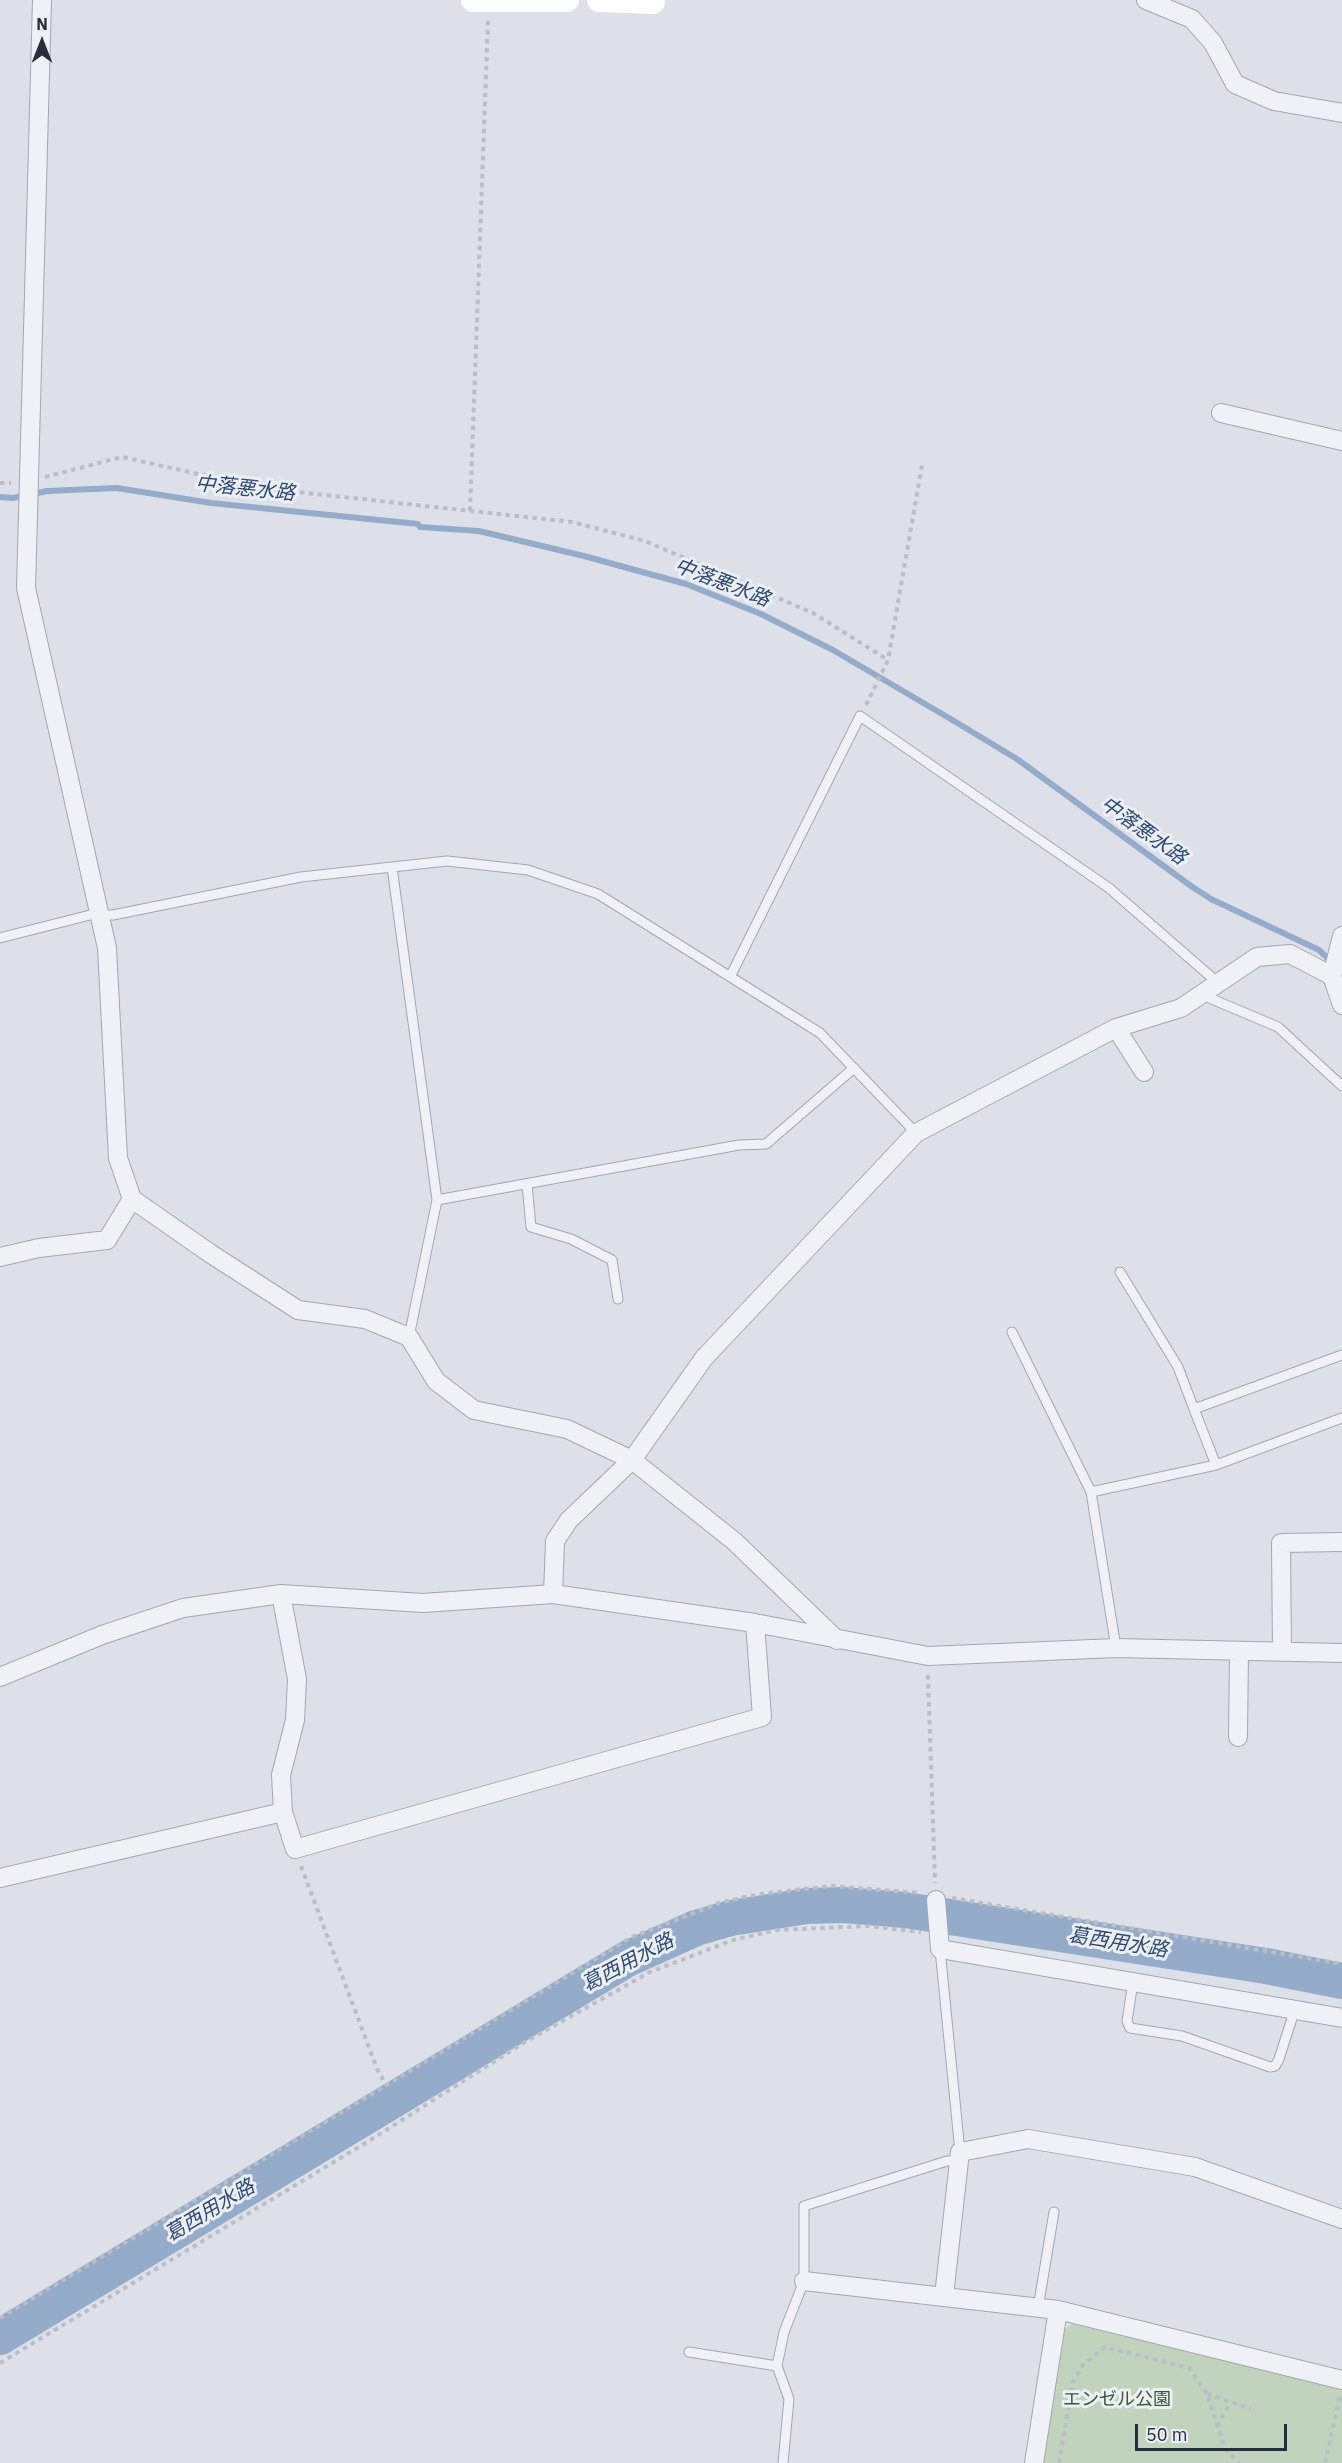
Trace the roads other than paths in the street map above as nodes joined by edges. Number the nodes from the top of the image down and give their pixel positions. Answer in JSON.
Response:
{"nodes":[{"id":1,"x":42,"y":0,"type":"edge"},
{"id":2,"x":473,"y":0,"type":"edge"},
{"id":3,"x":489,"y":0,"type":"edge"},
{"id":4,"x":567,"y":0,"type":"edge"},
{"id":5,"x":599,"y":0,"type":"edge"},
{"id":6,"x":653,"y":0,"type":"edge"},
{"id":7,"x":1146,"y":0,"type":"edge"},
{"id":8,"x":1342,"y":113,"type":"edge"},
{"id":9,"x":1221,"y":413,"type":"dead end"},
{"id":10,"x":1342,"y":441,"type":"edge"},
{"id":11,"x":392,"y":867,"type":"junction"},
{"id":12,"x":100,"y":914,"type":"junction"},
{"id":13,"x":0,"y":938,"type":"edge"},
{"id":14,"x":1340,"y":943,"type":"edge"},
{"id":15,"x":731,"y":975,"type":"junction"},
{"id":16,"x":1332,"y":975,"type":"junction"},
{"id":17,"x":1217,"y":982,"type":"junction"},
{"id":18,"x":1200,"y":994,"type":"junction"},
{"id":19,"x":1342,"y":1005,"type":"edge"},
{"id":20,"x":1116,"y":1028,"type":"junction"},
{"id":21,"x":854,"y":1068,"type":"junction"},
{"id":22,"x":1144,"y":1072,"type":"dead end"},
{"id":23,"x":1342,"y":1086,"type":"edge"},
{"id":24,"x":916,"y":1133,"type":"junction"},
{"id":25,"x":527,"y":1184,"type":"junction"},
{"id":26,"x":132,"y":1199,"type":"junction"},
{"id":27,"x":437,"y":1200,"type":"junction"},
{"id":28,"x":0,"y":1257,"type":"edge"},
{"id":29,"x":1120,"y":1272,"type":"dead end"},
{"id":30,"x":618,"y":1299,"type":"dead end"},
{"id":31,"x":1012,"y":1332,"type":"dead end"},
{"id":32,"x":409,"y":1337,"type":"junction"},
{"id":33,"x":1342,"y":1355,"type":"edge"},
{"id":34,"x":1194,"y":1409,"type":"junction"},
{"id":35,"x":1342,"y":1418,"type":"edge"},
{"id":36,"x":632,"y":1460,"type":"junction"},
{"id":37,"x":1216,"y":1465,"type":"junction"},
{"id":38,"x":1091,"y":1492,"type":"junction"},
{"id":39,"x":1342,"y":1542,"type":"edge"},
{"id":40,"x":281,"y":1594,"type":"junction"},
{"id":41,"x":553,"y":1594,"type":"junction"},
{"id":42,"x":755,"y":1623,"type":"junction"},
{"id":43,"x":837,"y":1640,"type":"junction"},
{"id":44,"x":1116,"y":1648,"type":"junction"},
{"id":45,"x":1239,"y":1651,"type":"junction"},
{"id":46,"x":1282,"y":1652,"type":"junction"},
{"id":47,"x":1342,"y":1653,"type":"edge"},
{"id":48,"x":0,"y":1677,"type":"edge"},
{"id":49,"x":1238,"y":1737,"type":"dead end"},
{"id":50,"x":283,"y":1812,"type":"junction"},
{"id":51,"x":0,"y":1878,"type":"edge"},
{"id":52,"x":937,"y":1897,"type":"road end"},
{"id":53,"x":940,"y":1949,"type":"junction"},
{"id":54,"x":1133,"y":1982,"type":"junction"},
{"id":55,"x":1295,"y":2009,"type":"junction"},
{"id":56,"x":1342,"y":2018,"type":"edge"},
{"id":57,"x":959,"y":2156,"type":"junction"},
{"id":58,"x":1054,"y":2212,"type":"dead end"},
{"id":59,"x":1342,"y":2219,"type":"edge"},
{"id":60,"x":804,"y":2281,"type":"junction"},
{"id":61,"x":944,"y":2296,"type":"junction"},
{"id":62,"x":1038,"y":2308,"type":"junction"},
{"id":63,"x":1058,"y":2310,"type":"junction"},
{"id":64,"x":689,"y":2352,"type":"dead end"},
{"id":65,"x":777,"y":2366,"type":"junction"},
{"id":66,"x":1342,"y":2380,"type":"edge"},
{"id":67,"x":783,"y":2463,"type":"edge"},
{"id":68,"x":1034,"y":2463,"type":"edge"}],
"edges":[{"from":1,"to":12,"type":"street"},
{"from":2,"to":3,"type":"street"},
{"from":3,"to":4,"type":"street"},
{"from":5,"to":6,"type":"street"},
{"from":7,"to":8,"type":"street"},
{"from":9,"to":10,"type":"street"},
{"from":11,"to":12,"type":"lane"},
{"from":11,"to":15,"type":"lane"},
{"from":11,"to":27,"type":"lane"},
{"from":12,"to":13,"type":"lane"},
{"from":12,"to":26,"type":"street"},
{"from":14,"to":16,"type":"street"},
{"from":15,"to":17,"type":"lane"},
{"from":15,"to":21,"type":"lane"},
{"from":16,"to":17,"type":"street"},
{"from":16,"to":19,"type":"street"},
{"from":17,"to":18,"type":"street"},
{"from":18,"to":20,"type":"street"},
{"from":18,"to":23,"type":"lane"},
{"from":20,"to":22,"type":"street"},
{"from":20,"to":24,"type":"street"},
{"from":21,"to":24,"type":"lane"},
{"from":21,"to":25,"type":"lane"},
{"from":24,"to":36,"type":"street"},
{"from":25,"to":27,"type":"lane"},
{"from":25,"to":30,"type":"lane"},
{"from":26,"to":28,"type":"street"},
{"from":26,"to":32,"type":"street"},
{"from":27,"to":32,"type":"lane"},
{"from":29,"to":34,"type":"lane"},
{"from":31,"to":38,"type":"lane"},
{"from":32,"to":36,"type":"street"},
{"from":33,"to":34,"type":"lane"},
{"from":34,"to":37,"type":"lane"},
{"from":35,"to":37,"type":"lane"},
{"from":36,"to":41,"type":"street"},
{"from":36,"to":43,"type":"street"},
{"from":37,"to":38,"type":"lane"},
{"from":38,"to":44,"type":"lane"},
{"from":39,"to":46,"type":"street"},
{"from":40,"to":41,"type":"street"},
{"from":40,"to":48,"type":"street"},
{"from":40,"to":50,"type":"street"},
{"from":41,"to":42,"type":"street"},
{"from":42,"to":43,"type":"street"},
{"from":42,"to":50,"type":"street"},
{"from":43,"to":44,"type":"street"},
{"from":44,"to":45,"type":"street"},
{"from":45,"to":46,"type":"street"},
{"from":45,"to":49,"type":"street"},
{"from":46,"to":47,"type":"street"},
{"from":50,"to":51,"type":"street"},
{"from":52,"to":53,"type":"street"},
{"from":53,"to":54,"type":"street"},
{"from":53,"to":57,"type":"lane"},
{"from":54,"to":55,"type":"street"},
{"from":54,"to":55,"type":"lane"},
{"from":55,"to":56,"type":"street"},
{"from":57,"to":59,"type":"street"},
{"from":57,"to":60,"type":"lane"},
{"from":57,"to":61,"type":"street"},
{"from":58,"to":62,"type":"lane"},
{"from":60,"to":61,"type":"street"},
{"from":60,"to":65,"type":"lane"},
{"from":61,"to":62,"type":"street"},
{"from":62,"to":63,"type":"street"},
{"from":63,"to":66,"type":"street"},
{"from":63,"to":68,"type":"street"},
{"from":64,"to":65,"type":"lane"},
{"from":65,"to":67,"type":"lane"}]}
